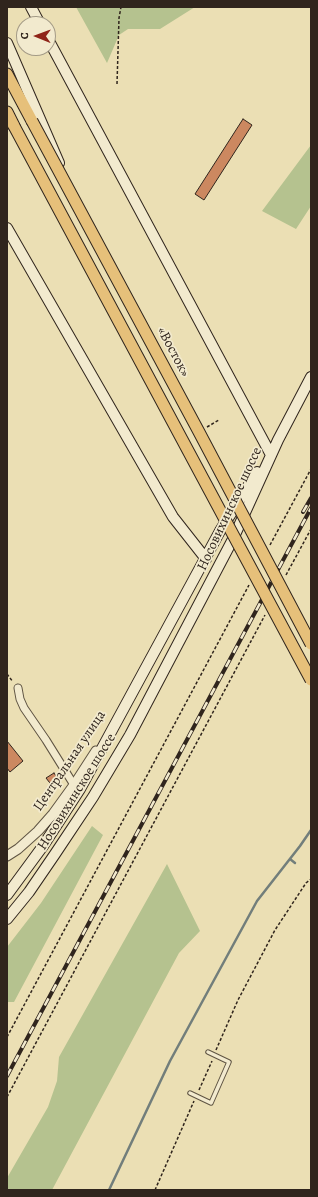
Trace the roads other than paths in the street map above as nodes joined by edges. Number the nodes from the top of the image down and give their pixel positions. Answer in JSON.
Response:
{"nodes":[{"id":1,"x":31,"y":7,"type":"edge"},
{"id":2,"x":36,"y":16,"type":"edge"},
{"id":3,"x":7,"y":43,"type":"edge"},
{"id":4,"x":56,"y":54,"type":"edge"},
{"id":5,"x":7,"y":74,"type":"edge"},
{"id":6,"x":7,"y":112,"type":"edge"},
{"id":7,"x":36,"y":119,"type":"junction"},
{"id":8,"x":7,"y":228,"type":"edge"},
{"id":9,"x":311,"y":377,"type":"edge"},
{"id":10,"x":270,"y":454,"type":"junction"},
{"id":11,"x":206,"y":559,"type":"junction"},
{"id":12,"x":311,"y":644,"type":"edge"},
{"id":13,"x":311,"y":680,"type":"edge"},
{"id":14,"x":18,"y":688,"type":"road end"},
{"id":15,"x":133,"y":692,"type":"junction"},
{"id":16,"x":74,"y":785,"type":"junction"},
{"id":17,"x":7,"y":856,"type":"edge"},
{"id":18,"x":7,"y":895,"type":"edge"},
{"id":19,"x":7,"y":920,"type":"edge"},
{"id":20,"x":208,"y":1052,"type":"dead end"},
{"id":21,"x":190,"y":1094,"type":"dead end"}],
"edges":[{"from":1,"to":2,"type":"main road"},
{"from":3,"to":7,"type":"main road"},
{"from":4,"to":10,"type":"main road"},
{"from":5,"to":7,"type":"highway","name":"«Восток»"},
{"from":6,"to":13,"type":"highway","bridge":true},
{"from":7,"to":12,"type":"highway","name":"«Восток»","bridge":true},
{"from":8,"to":11,"type":"main road"},
{"from":9,"to":10,"type":"main road","name":"Носовихинское шоссе"},
{"from":10,"to":11,"type":"main road","name":"Носовихинское шоссе"},
{"from":10,"to":19,"type":"main road","name":"Носовихинское шоссе"},
{"from":11,"to":15,"type":"main road","name":"Носовихинское шоссе"},
{"from":14,"to":16,"type":"street"},
{"from":15,"to":16,"type":"street","name":"Центральная улица"},
{"from":15,"to":18,"type":"main road","name":"Носовихинское шоссе"},
{"from":16,"to":17,"type":"street","name":"Центральная улица"},
{"from":20,"to":21,"type":"lane"}]}
